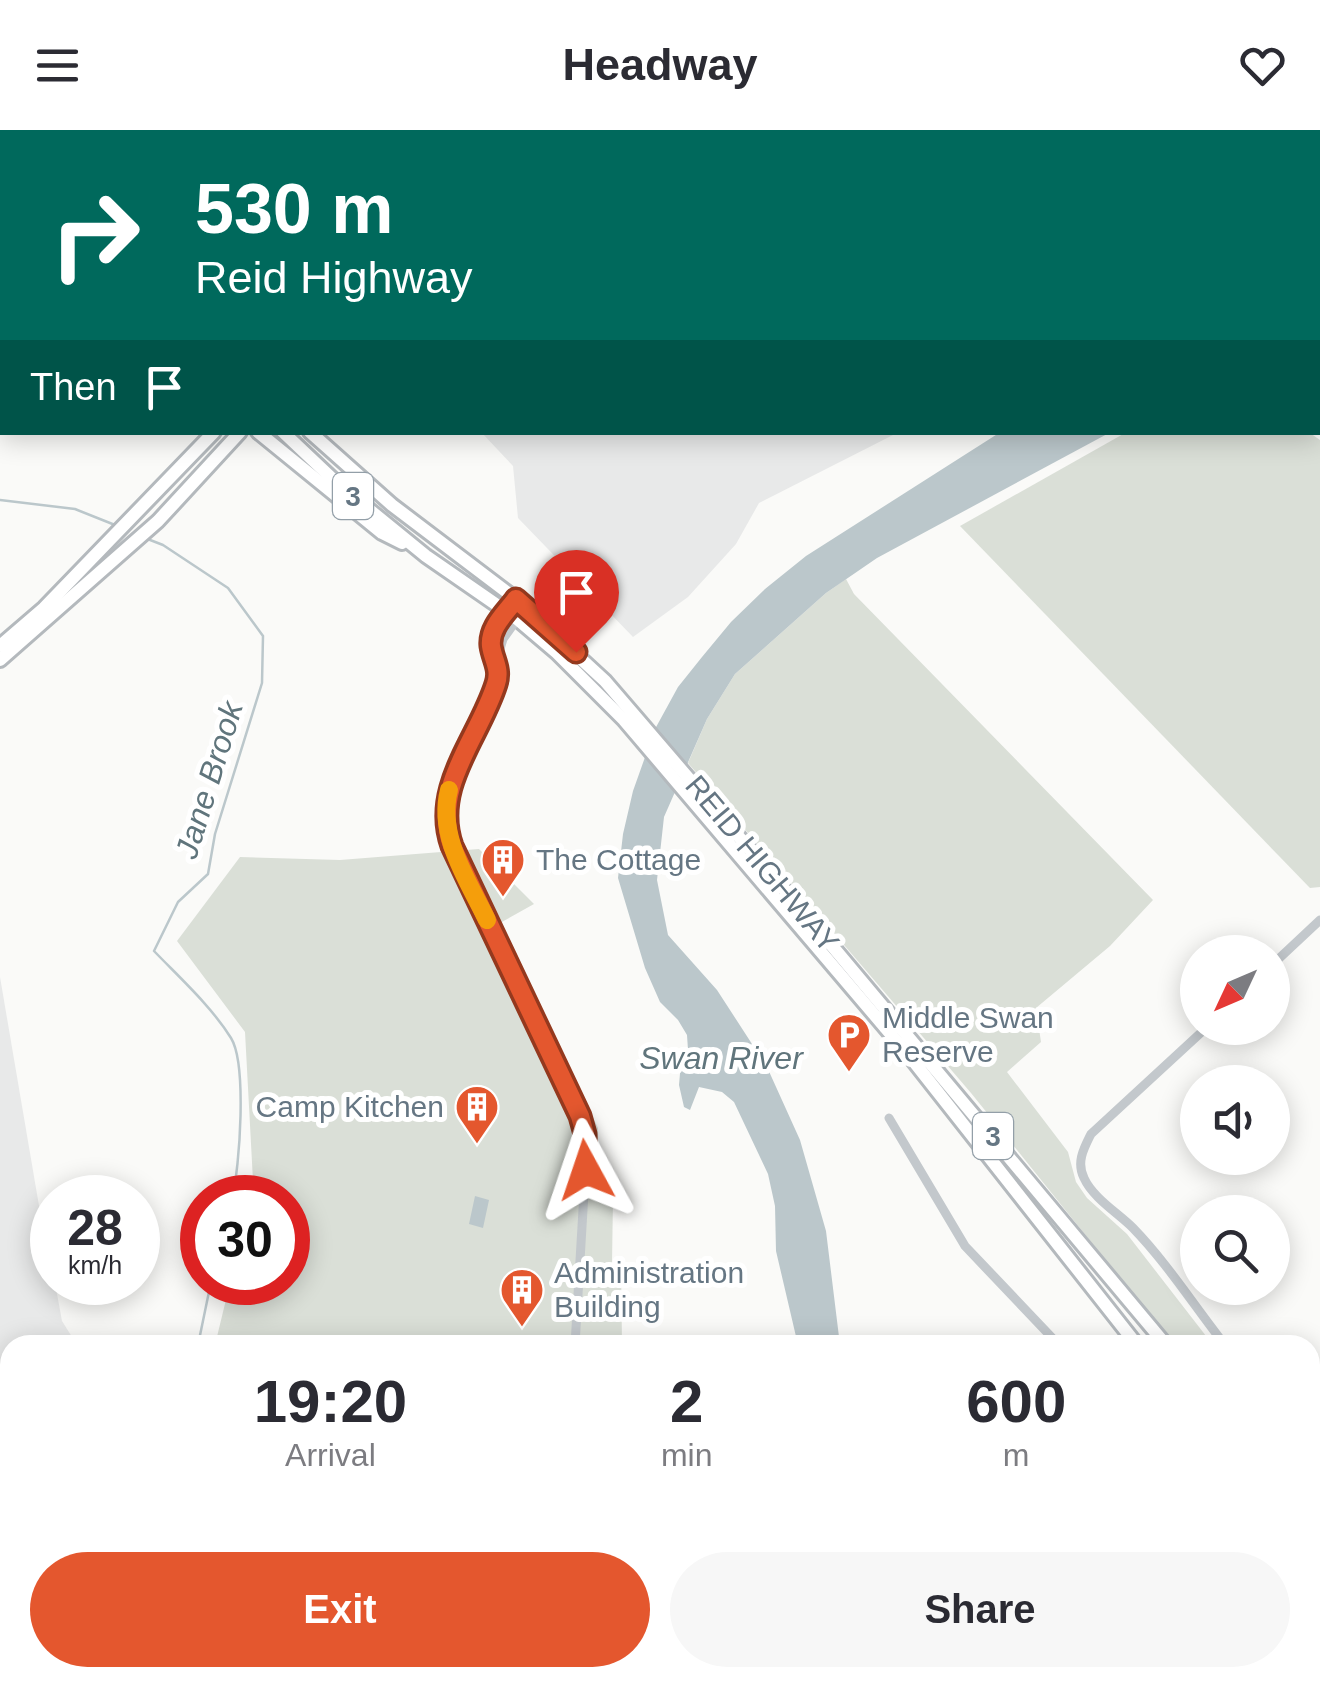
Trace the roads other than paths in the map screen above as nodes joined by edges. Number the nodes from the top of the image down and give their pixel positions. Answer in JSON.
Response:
{"nodes":[{"id":1,"x":202,"y":435,"type":"edge"},
{"id":2,"x":211,"y":435,"type":"edge"},
{"id":3,"x":245,"y":435,"type":"edge"},
{"id":4,"x":250,"y":435,"type":"edge"},
{"id":5,"x":287,"y":435,"type":"edge"},
{"id":6,"x":313,"y":435,"type":"edge"},
{"id":7,"x":171,"y":477,"type":"junction"},
{"id":8,"x":426,"y":556,"type":"junction"},
{"id":9,"x":517,"y":609,"type":"junction"},
{"id":10,"x":0,"y":646,"type":"edge"},
{"id":11,"x":0,"y":660,"type":"edge"},
{"id":12,"x":1320,"y":920,"type":"edge"},
{"id":13,"x":815,"y":934,"type":"junction"},
{"id":14,"x":1290,"y":948,"type":"edge"},
{"id":15,"x":1188,"y":1045,"type":"edge"},
{"id":16,"x":890,"y":1118,"type":"dead end"},
{"id":17,"x":576,"y":1335,"type":"edge"},
{"id":18,"x":1050,"y":1335,"type":"edge"},
{"id":19,"x":1129,"y":1335,"type":"edge"},
{"id":20,"x":1157,"y":1335,"type":"edge"},
{"id":21,"x":1217,"y":1335,"type":"edge"}],
"edges":[{"from":1,"to":7,"type":"highway"},
{"from":2,"to":7,"type":"highway"},
{"from":3,"to":11,"type":"highway"},
{"from":4,"to":8,"type":"highway"},
{"from":5,"to":8,"type":"highway","name":"REID HIGHWAY","number":"3"},
{"from":6,"to":9,"type":"highway","name":"REID HIGHWAY","number":"3"},
{"from":7,"to":10,"type":"highway"},
{"from":8,"to":9,"type":"highway","name":"REID HIGHWAY","number":"3"},
{"from":9,"to":13,"type":"highway","name":"REID HIGHWAY","number":"3"},
{"from":9,"to":17,"type":"street"},
{"from":12,"to":14,"type":"street"},
{"from":13,"to":19,"type":"highway","name":"REID HIGHWAY","number":"3"},
{"from":13,"to":20,"type":"highway","name":"REID HIGHWAY","number":"3"},
{"from":15,"to":21,"type":"street"},
{"from":16,"to":18,"type":"street"}]}
